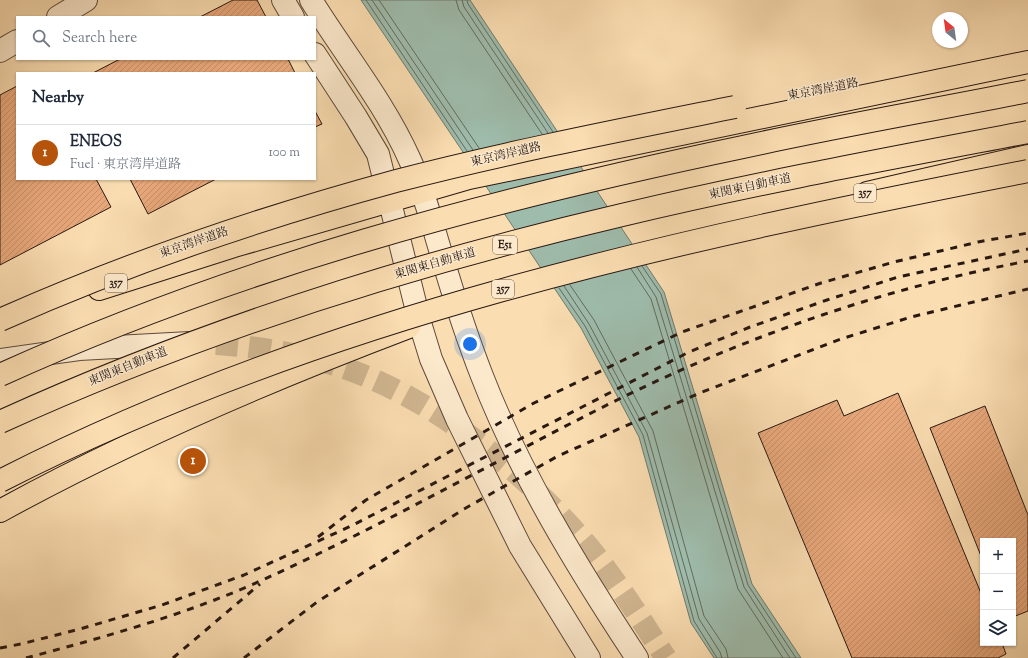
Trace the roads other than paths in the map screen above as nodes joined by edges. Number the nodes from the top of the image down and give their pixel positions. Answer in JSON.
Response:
{"nodes":[{"id":1,"x":86,"y":0,"type":"edge"},
{"id":2,"x":283,"y":0,"type":"edge"},
{"id":3,"x":311,"y":0,"type":"edge"},
{"id":4,"x":60,"y":16,"type":"edge"},
{"id":5,"x":292,"y":16,"type":"edge"},
{"id":6,"x":16,"y":42,"type":"edge"},
{"id":7,"x":1028,"y":50,"type":"edge"},
{"id":8,"x":0,"y":51,"type":"edge"},
{"id":9,"x":316,"y":56,"type":"edge"},
{"id":10,"x":1028,"y":62,"type":"edge"},
{"id":11,"x":1028,"y":92,"type":"edge"},
{"id":12,"x":1028,"y":132,"type":"edge"},
{"id":13,"x":1028,"y":156,"type":"edge"},
{"id":14,"x":1028,"y":171,"type":"edge"},
{"id":15,"x":423,"y":191,"type":"junction"},
{"id":16,"x":389,"y":200,"type":"junction"},
{"id":17,"x":457,"y":308,"type":"junction"},
{"id":18,"x":0,"y":320,"type":"edge"},
{"id":19,"x":420,"y":323,"type":"junction"},
{"id":20,"x":0,"y":324,"type":"edge"},
{"id":21,"x":216,"y":344,"type":"tunnel mouth"},
{"id":22,"x":0,"y":360,"type":"edge"},
{"id":23,"x":0,"y":375,"type":"edge"},
{"id":24,"x":0,"y":422,"type":"edge"},
{"id":25,"x":0,"y":481,"type":"edge"},
{"id":26,"x":0,"y":511,"type":"edge"},
{"id":27,"x":589,"y":658,"type":"edge"},
{"id":28,"x":637,"y":658,"type":"edge"}],
"edges":[{"from":1,"to":4,"type":"street"},
{"from":2,"to":5,"type":"street"},
{"from":3,"to":15,"type":"street"},
{"from":6,"to":8,"type":"street"},
{"from":7,"to":18,"type":"highway","name":"東京湾岸道路","number":"357","bridge":true},
{"from":9,"to":16,"type":"street"},
{"from":10,"to":15,"type":"highway","name":"東京湾岸道路","number":"357"},
{"from":11,"to":23,"type":"highway","bridge":true},
{"from":12,"to":24,"type":"highway","name":"東関東自動車道","number":"E51","bridge":true},
{"from":13,"to":17,"type":"highway","number":"357","bridge":true},
{"from":14,"to":25,"type":"highway","number":"357","bridge":true},
{"from":15,"to":16,"type":"highway","name":"東京湾岸道路","number":"357"},
{"from":15,"to":17,"type":"street"},
{"from":16,"to":19,"type":"street"},
{"from":16,"to":20,"type":"highway","name":"東京湾岸道路","number":"357"},
{"from":17,"to":19,"type":"highway","number":"357"},
{"from":17,"to":28,"type":"street"},
{"from":19,"to":26,"type":"highway","number":"357"},
{"from":19,"to":27,"type":"street"},
{"from":21,"to":22,"type":"street"}]}
